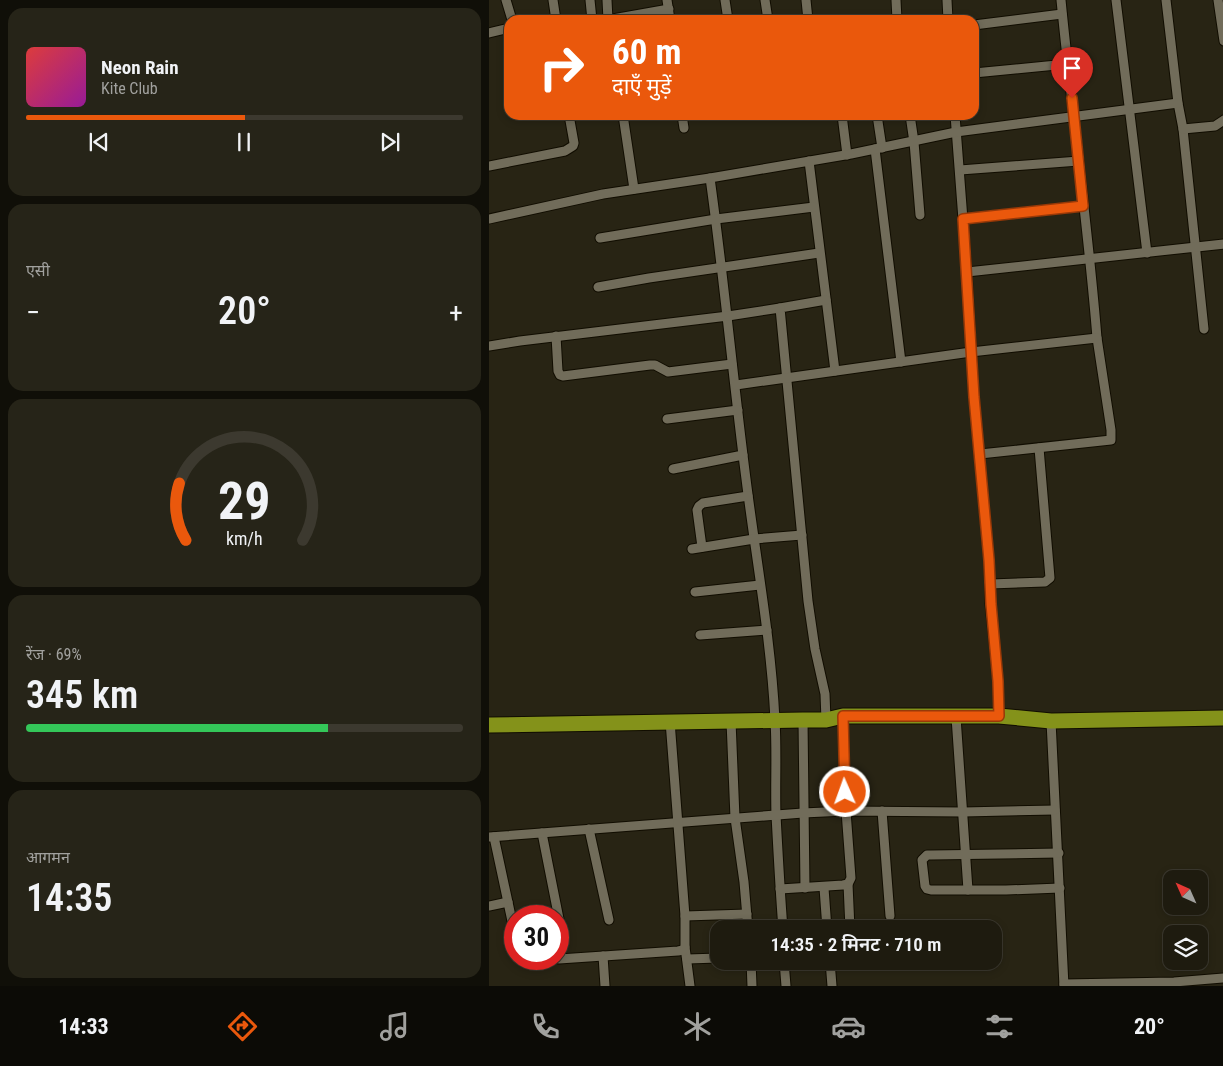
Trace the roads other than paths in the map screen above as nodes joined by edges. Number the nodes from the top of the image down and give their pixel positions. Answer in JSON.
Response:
{"nodes":[{"id":1,"x":506,"y":0,"type":"edge"},
{"id":2,"x":553,"y":0,"type":"edge"},
{"id":3,"x":590,"y":0,"type":"edge"},
{"id":4,"x":607,"y":0,"type":"edge"},
{"id":5,"x":725,"y":0,"type":"edge"},
{"id":6,"x":765,"y":0,"type":"edge"},
{"id":7,"x":806,"y":0,"type":"edge"},
{"id":8,"x":896,"y":0,"type":"edge"},
{"id":9,"x":947,"y":0,"type":"edge"},
{"id":10,"x":1061,"y":0,"type":"edge"},
{"id":11,"x":1116,"y":0,"type":"edge"},
{"id":12,"x":1166,"y":0,"type":"edge"},
{"id":13,"x":1218,"y":0,"type":"edge"},
{"id":14,"x":668,"y":5,"type":"edge"},
{"id":15,"x":1062,"y":14,"type":"junction"},
{"id":16,"x":510,"y":15,"type":"edge"},
{"id":17,"x":555,"y":15,"type":"edge"},
{"id":18,"x":592,"y":15,"type":"edge"},
{"id":19,"x":608,"y":15,"type":"edge"},
{"id":20,"x":628,"y":15,"type":"edge"},
{"id":21,"x":726,"y":15,"type":"edge"},
{"id":22,"x":767,"y":15,"type":"edge"},
{"id":23,"x":808,"y":15,"type":"edge"},
{"id":24,"x":897,"y":15,"type":"edge"},
{"id":25,"x":948,"y":15,"type":"edge"},
{"id":26,"x":979,"y":24,"type":"edge"},
{"id":27,"x":504,"y":29,"type":"edge"},
{"id":28,"x":489,"y":33,"type":"edge"},
{"id":29,"x":1223,"y":41,"type":"edge"},
{"id":30,"x":1067,"y":64,"type":"junction"},
{"id":31,"x":979,"y":73,"type":"edge"},
{"id":32,"x":1178,"y":102,"type":"junction"},
{"id":33,"x":1130,"y":109,"type":"junction"},
{"id":34,"x":1075,"y":116,"type":"junction"},
{"id":35,"x":570,"y":120,"type":"edge"},
{"id":36,"x":624,"y":120,"type":"edge"},
{"id":37,"x":683,"y":120,"type":"edge"},
{"id":38,"x":843,"y":120,"type":"edge"},
{"id":39,"x":877,"y":120,"type":"edge"},
{"id":40,"x":911,"y":120,"type":"edge"},
{"id":41,"x":955,"y":120,"type":"edge"},
{"id":42,"x":1223,"y":120,"type":"edge"},
{"id":43,"x":684,"y":128,"type":"dead end"},
{"id":44,"x":1183,"y":129,"type":"junction"},
{"id":45,"x":956,"y":132,"type":"junction"},
{"id":46,"x":914,"y":142,"type":"junction"},
{"id":47,"x":879,"y":148,"type":"junction"},
{"id":48,"x":847,"y":155,"type":"junction"},
{"id":49,"x":809,"y":161,"type":"junction"},
{"id":50,"x":1079,"y":161,"type":"junction"},
{"id":51,"x":489,"y":166,"type":"edge"},
{"id":52,"x":960,"y":170,"type":"junction"},
{"id":53,"x":711,"y":178,"type":"junction"},
{"id":54,"x":634,"y":189,"type":"junction"},
{"id":55,"x":1083,"y":206,"type":"junction"},
{"id":56,"x":814,"y":207,"type":"junction"},
{"id":57,"x":920,"y":215,"type":"dead end"},
{"id":58,"x":489,"y":219,"type":"edge"},
{"id":59,"x":716,"y":219,"type":"junction"},
{"id":60,"x":963,"y":219,"type":"junction"},
{"id":61,"x":601,"y":238,"type":"dead end"},
{"id":62,"x":1223,"y":244,"type":"edge"},
{"id":63,"x":1195,"y":247,"type":"junction"},
{"id":64,"x":1147,"y":252,"type":"junction"},
{"id":65,"x":819,"y":253,"type":"junction"},
{"id":66,"x":1091,"y":258,"type":"junction"},
{"id":67,"x":722,"y":267,"type":"junction"},
{"id":68,"x":967,"y":272,"type":"junction"},
{"id":69,"x":597,"y":287,"type":"dead end"},
{"id":70,"x":826,"y":300,"type":"junction"},
{"id":71,"x":779,"y":308,"type":"junction"},
{"id":72,"x":728,"y":316,"type":"junction"},
{"id":73,"x":1204,"y":328,"type":"dead end"},
{"id":74,"x":556,"y":336,"type":"junction"},
{"id":75,"x":1097,"y":338,"type":"junction"},
{"id":76,"x":489,"y":346,"type":"edge"},
{"id":77,"x":971,"y":352,"type":"junction"},
{"id":78,"x":901,"y":362,"type":"junction"},
{"id":79,"x":732,"y":364,"type":"junction"},
{"id":80,"x":835,"y":371,"type":"junction"},
{"id":81,"x":787,"y":378,"type":"junction"},
{"id":82,"x":735,"y":385,"type":"junction"},
{"id":83,"x":738,"y":410,"type":"junction"},
{"id":84,"x":667,"y":420,"type":"dead end"},
{"id":85,"x":1039,"y":448,"type":"junction"},
{"id":86,"x":980,"y":454,"type":"junction"},
{"id":87,"x":743,"y":455,"type":"junction"},
{"id":88,"x":673,"y":469,"type":"dead end"},
{"id":89,"x":748,"y":496,"type":"junction"},
{"id":90,"x":801,"y":535,"type":"junction"},
{"id":91,"x":754,"y":539,"type":"junction"},
{"id":92,"x":702,"y":547,"type":"junction"},
{"id":93,"x":691,"y":549,"type":"dead end"},
{"id":94,"x":760,"y":584,"type":"junction"},
{"id":95,"x":990,"y":584,"type":"junction"},
{"id":96,"x":695,"y":592,"type":"dead end"},
{"id":97,"x":767,"y":630,"type":"junction"},
{"id":98,"x":700,"y":635,"type":"dead end"},
{"id":99,"x":843,"y":716,"type":"junction"},
{"id":100,"x":999,"y":716,"type":"junction"},
{"id":101,"x":956,"y":717,"type":"junction"},
{"id":102,"x":1223,"y":718,"type":"edge"},
{"id":103,"x":775,"y":720,"type":"junction"},
{"id":104,"x":803,"y":720,"type":"junction"},
{"id":105,"x":826,"y":720,"type":"junction"},
{"id":106,"x":670,"y":721,"type":"junction"},
{"id":107,"x":731,"y":721,"type":"junction"},
{"id":108,"x":1051,"y":721,"type":"junction"},
{"id":109,"x":489,"y":725,"type":"edge"},
{"id":110,"x":1055,"y":810,"type":"junction"},
{"id":111,"x":846,"y":811,"type":"junction"},
{"id":112,"x":882,"y":811,"type":"junction"},
{"id":113,"x":963,"y":812,"type":"junction"},
{"id":114,"x":803,"y":813,"type":"junction"},
{"id":115,"x":776,"y":814,"type":"junction"},
{"id":116,"x":735,"y":818,"type":"junction"},
{"id":117,"x":678,"y":822,"type":"junction"},
{"id":118,"x":589,"y":829,"type":"junction"},
{"id":119,"x":542,"y":833,"type":"junction"},
{"id":120,"x":491,"y":837,"type":"edge"},
{"id":121,"x":1059,"y":853,"type":"junction"},
{"id":122,"x":965,"y":855,"type":"junction"},
{"id":123,"x":848,"y":884,"type":"junction"},
{"id":124,"x":805,"y":888,"type":"junction"},
{"id":125,"x":824,"y":888,"type":"junction"},
{"id":126,"x":1060,"y":888,"type":"junction"},
{"id":127,"x":780,"y":889,"type":"junction"},
{"id":128,"x":968,"y":890,"type":"junction"},
{"id":129,"x":508,"y":902,"type":"junction"},
{"id":130,"x":509,"y":905,"type":"edge"},
{"id":131,"x":556,"y":905,"type":"edge"},
{"id":132,"x":489,"y":906,"type":"edge"},
{"id":133,"x":747,"y":914,"type":"junction"},
{"id":134,"x":685,"y":916,"type":"junction"},
{"id":135,"x":890,"y":916,"type":"dead end"},
{"id":136,"x":609,"y":920,"type":"dead end"},
{"id":137,"x":747,"y":920,"type":"edge"},
{"id":138,"x":782,"y":920,"type":"edge"},
{"id":139,"x":826,"y":920,"type":"edge"},
{"id":140,"x":850,"y":920,"type":"edge"},
{"id":141,"x":685,"y":946,"type":"junction"},
{"id":142,"x":603,"y":956,"type":"junction"},
{"id":143,"x":569,"y":958,"type":"edge"},
{"id":144,"x":710,"y":958,"type":"edge"},
{"id":145,"x":687,"y":959,"type":"junction"},
{"id":146,"x":751,"y":970,"type":"edge"},
{"id":147,"x":785,"y":970,"type":"edge"},
{"id":148,"x":831,"y":970,"type":"edge"},
{"id":149,"x":1223,"y":978,"type":"edge"},
{"id":150,"x":1064,"y":985,"type":"edge"},
{"id":151,"x":605,"y":986,"type":"edge"},
{"id":152,"x":690,"y":986,"type":"edge"},
{"id":153,"x":752,"y":986,"type":"edge"},
{"id":154,"x":786,"y":986,"type":"edge"},
{"id":155,"x":832,"y":986,"type":"edge"}],
"edges":[{"from":1,"to":16,"type":"street"},
{"from":2,"to":17,"type":"street"},
{"from":3,"to":18,"type":"street"},
{"from":4,"to":19,"type":"street"},
{"from":5,"to":21,"type":"street"},
{"from":6,"to":22,"type":"street"},
{"from":7,"to":23,"type":"street"},
{"from":8,"to":24,"type":"street"},
{"from":9,"to":25,"type":"street"},
{"from":10,"to":15,"type":"street"},
{"from":11,"to":33,"type":"street"},
{"from":12,"to":32,"type":"street"},
{"from":13,"to":29,"type":"street"},
{"from":14,"to":20,"type":"street"},
{"from":15,"to":26,"type":"street"},
{"from":15,"to":30,"type":"street"},
{"from":27,"to":28,"type":"street"},
{"from":30,"to":31,"type":"street"},
{"from":30,"to":34,"type":"street"},
{"from":32,"to":33,"type":"street"},
{"from":32,"to":44,"type":"street"},
{"from":33,"to":34,"type":"street"},
{"from":33,"to":64,"type":"street"},
{"from":34,"to":45,"type":"street"},
{"from":34,"to":50,"type":"street"},
{"from":35,"to":51,"type":"street"},
{"from":36,"to":54,"type":"street"},
{"from":37,"to":43,"type":"street"},
{"from":38,"to":48,"type":"street"},
{"from":39,"to":47,"type":"street"},
{"from":40,"to":46,"type":"street"},
{"from":41,"to":45,"type":"street"},
{"from":42,"to":44,"type":"street"},
{"from":44,"to":63,"type":"street"},
{"from":45,"to":46,"type":"street"},
{"from":45,"to":52,"type":"street"},
{"from":46,"to":47,"type":"street"},
{"from":46,"to":57,"type":"street"},
{"from":47,"to":48,"type":"street"},
{"from":47,"to":78,"type":"street"},
{"from":48,"to":49,"type":"street"},
{"from":49,"to":53,"type":"street"},
{"from":49,"to":56,"type":"street"},
{"from":50,"to":52,"type":"street"},
{"from":50,"to":55,"type":"street"},
{"from":52,"to":60,"type":"street"},
{"from":53,"to":54,"type":"street"},
{"from":53,"to":59,"type":"street"},
{"from":54,"to":58,"type":"street"},
{"from":55,"to":60,"type":"street"},
{"from":55,"to":66,"type":"street"},
{"from":56,"to":59,"type":"street"},
{"from":56,"to":65,"type":"street"},
{"from":59,"to":61,"type":"street"},
{"from":59,"to":67,"type":"street"},
{"from":60,"to":68,"type":"street"},
{"from":62,"to":63,"type":"street"},
{"from":63,"to":64,"type":"street"},
{"from":63,"to":73,"type":"street"},
{"from":64,"to":66,"type":"street"},
{"from":65,"to":67,"type":"street"},
{"from":65,"to":70,"type":"street"},
{"from":66,"to":68,"type":"street"},
{"from":66,"to":75,"type":"street"},
{"from":67,"to":69,"type":"street"},
{"from":67,"to":72,"type":"street"},
{"from":68,"to":77,"type":"street"},
{"from":70,"to":71,"type":"street"},
{"from":70,"to":80,"type":"street"},
{"from":71,"to":72,"type":"street"},
{"from":71,"to":81,"type":"street"},
{"from":72,"to":74,"type":"street"},
{"from":72,"to":79,"type":"street"},
{"from":74,"to":76,"type":"street"},
{"from":74,"to":79,"type":"street"},
{"from":75,"to":77,"type":"street"},
{"from":75,"to":85,"type":"street"},
{"from":77,"to":78,"type":"street"},
{"from":77,"to":86,"type":"street"},
{"from":78,"to":80,"type":"street"},
{"from":79,"to":82,"type":"street"},
{"from":80,"to":81,"type":"street"},
{"from":81,"to":82,"type":"street"},
{"from":81,"to":90,"type":"street"},
{"from":82,"to":83,"type":"street"},
{"from":83,"to":84,"type":"street"},
{"from":83,"to":87,"type":"street"},
{"from":85,"to":86,"type":"street"},
{"from":85,"to":95,"type":"street"},
{"from":86,"to":95,"type":"street"},
{"from":87,"to":88,"type":"street"},
{"from":87,"to":89,"type":"street"},
{"from":89,"to":91,"type":"street"},
{"from":89,"to":92,"type":"street"},
{"from":90,"to":91,"type":"street"},
{"from":90,"to":105,"type":"street"},
{"from":91,"to":92,"type":"street"},
{"from":91,"to":94,"type":"street"},
{"from":92,"to":93,"type":"street"},
{"from":94,"to":96,"type":"street"},
{"from":94,"to":97,"type":"street"},
{"from":95,"to":100,"type":"street"},
{"from":97,"to":98,"type":"street"},
{"from":97,"to":103,"type":"street"},
{"from":99,"to":101,"type":"highway"},
{"from":99,"to":105,"type":"highway"},
{"from":99,"to":111,"type":"street"},
{"from":100,"to":101,"type":"highway"},
{"from":100,"to":108,"type":"highway"},
{"from":101,"to":113,"type":"street"},
{"from":102,"to":108,"type":"highway"},
{"from":103,"to":104,"type":"highway"},
{"from":103,"to":107,"type":"highway"},
{"from":103,"to":115,"type":"street"},
{"from":104,"to":105,"type":"highway"},
{"from":104,"to":114,"type":"street"},
{"from":106,"to":107,"type":"highway"},
{"from":106,"to":109,"type":"highway"},
{"from":106,"to":117,"type":"street"},
{"from":107,"to":116,"type":"street"},
{"from":108,"to":110,"type":"street"},
{"from":110,"to":113,"type":"street"},
{"from":110,"to":121,"type":"street"},
{"from":111,"to":112,"type":"street"},
{"from":111,"to":114,"type":"street"},
{"from":111,"to":123,"type":"street"},
{"from":112,"to":113,"type":"street"},
{"from":112,"to":135,"type":"street"},
{"from":113,"to":122,"type":"street"},
{"from":114,"to":115,"type":"street"},
{"from":114,"to":124,"type":"street"},
{"from":115,"to":116,"type":"street"},
{"from":115,"to":127,"type":"street"},
{"from":116,"to":117,"type":"street"},
{"from":116,"to":133,"type":"street"},
{"from":117,"to":118,"type":"street"},
{"from":117,"to":134,"type":"street"},
{"from":118,"to":119,"type":"street"},
{"from":118,"to":136,"type":"street"},
{"from":119,"to":120,"type":"street"},
{"from":119,"to":131,"type":"street"},
{"from":120,"to":129,"type":"street"},
{"from":121,"to":122,"type":"street"},
{"from":121,"to":126,"type":"street"},
{"from":122,"to":128,"type":"street"},
{"from":122,"to":128,"type":"street"},
{"from":123,"to":125,"type":"street"},
{"from":123,"to":140,"type":"street"},
{"from":124,"to":125,"type":"street"},
{"from":124,"to":127,"type":"street"},
{"from":125,"to":139,"type":"street"},
{"from":126,"to":128,"type":"street"},
{"from":126,"to":150,"type":"street"},
{"from":127,"to":138,"type":"street"},
{"from":129,"to":130,"type":"street"},
{"from":129,"to":132,"type":"street"},
{"from":133,"to":134,"type":"street"},
{"from":133,"to":137,"type":"street"},
{"from":134,"to":141,"type":"street"},
{"from":141,"to":142,"type":"street"},
{"from":141,"to":145,"type":"street"},
{"from":142,"to":143,"type":"street"},
{"from":142,"to":151,"type":"street"},
{"from":144,"to":145,"type":"street"},
{"from":145,"to":152,"type":"street"},
{"from":146,"to":153,"type":"street"},
{"from":147,"to":154,"type":"street"},
{"from":148,"to":155,"type":"street"},
{"from":149,"to":150,"type":"street"}]}
